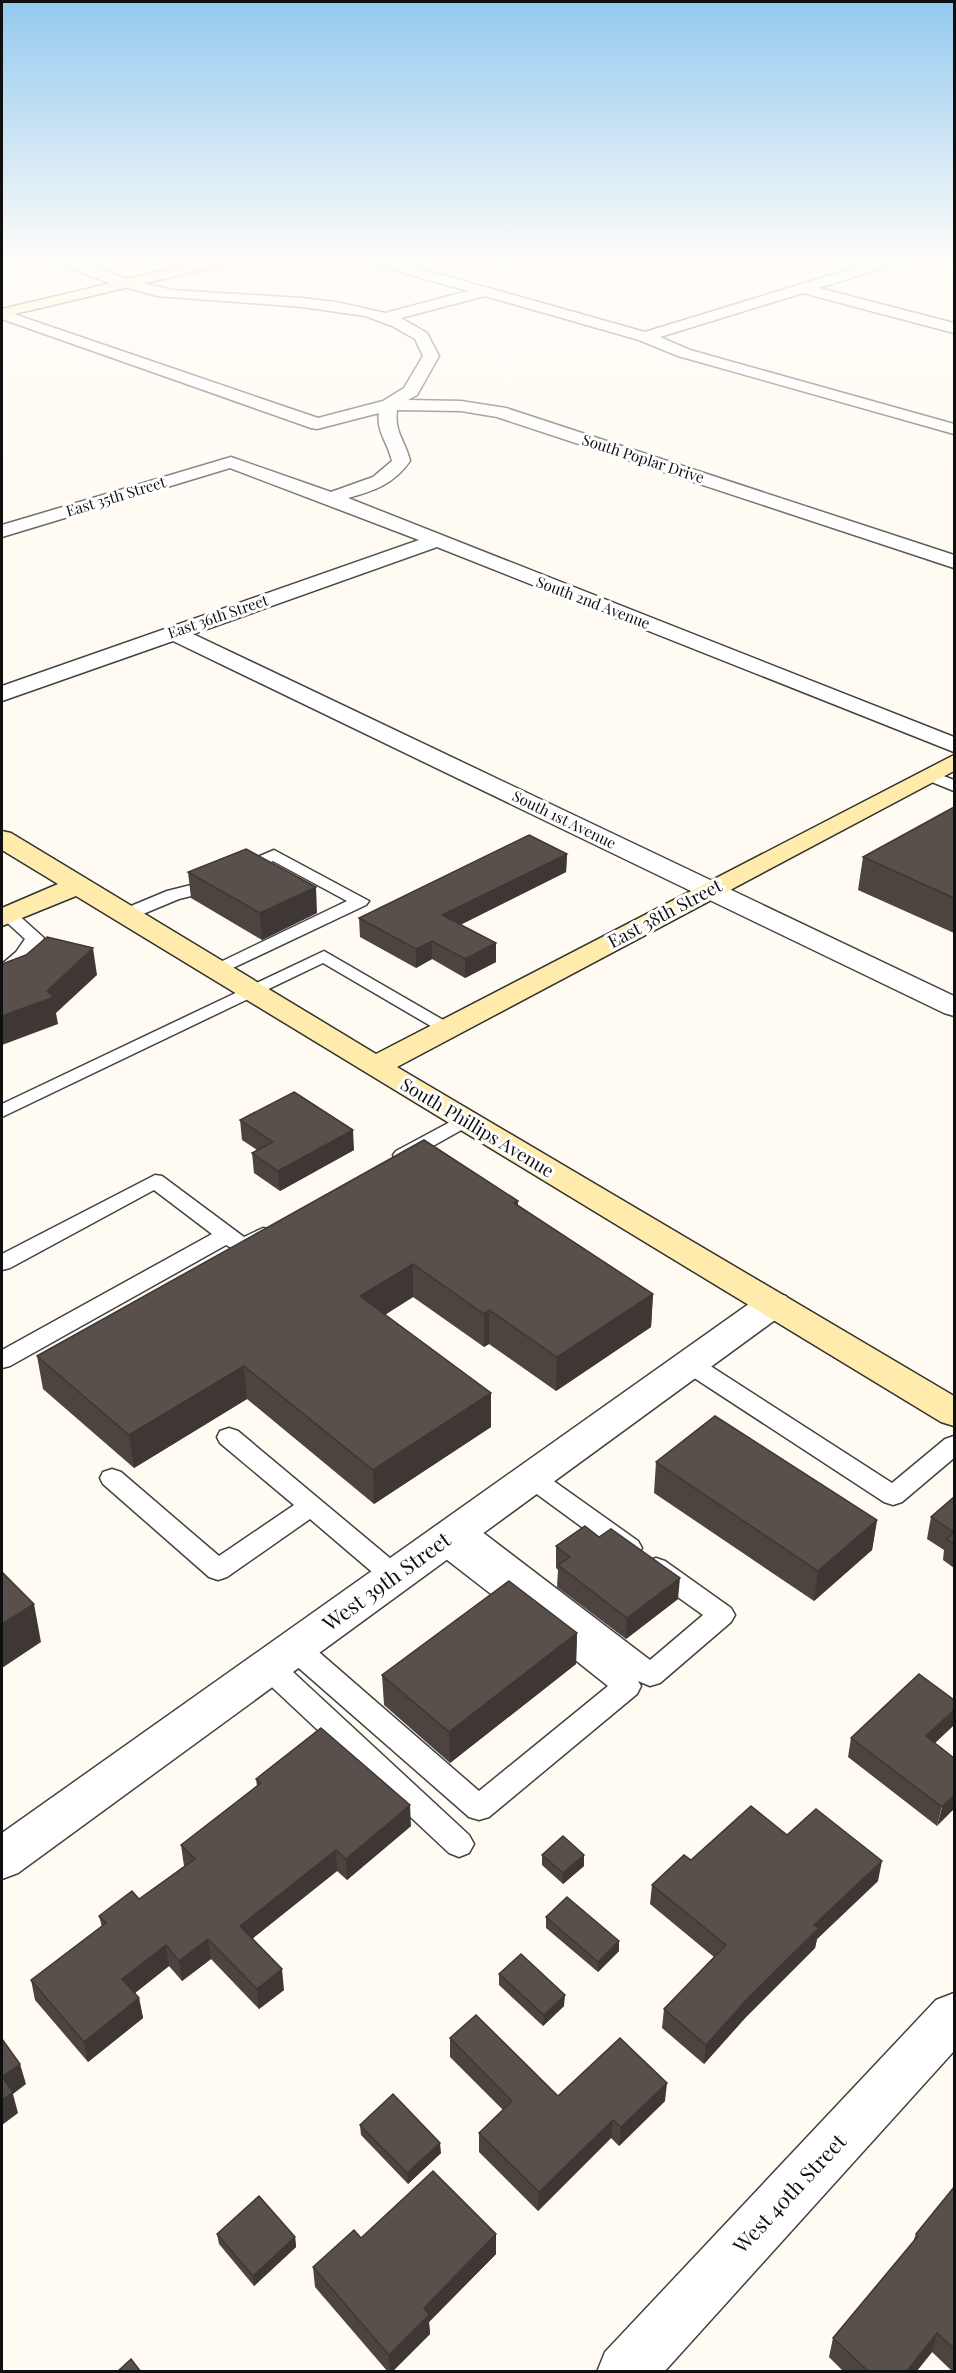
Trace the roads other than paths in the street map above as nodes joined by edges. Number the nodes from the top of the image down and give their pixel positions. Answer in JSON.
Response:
{"nodes":[{"id":1,"x":169,"y":372,"type":"edge"},
{"id":2,"x":422,"y":372,"type":"edge"},
{"id":3,"x":751,"y":372,"type":"edge"},
{"id":4,"x":389,"y":405,"type":"junction"},
{"id":5,"x":954,"y":429,"type":"edge"},
{"id":6,"x":231,"y":462,"type":"joint"},
{"id":7,"x":330,"y":498,"type":"junction"},
{"id":8,"x":2,"y":515,"type":"edge"},
{"id":9,"x":23,"y":525,"type":"junction"},
{"id":10,"x":2,"y":531,"type":"edge"},
{"id":11,"x":435,"y":541,"type":"junction"},
{"id":12,"x":954,"y":562,"type":"edge"},
{"id":13,"x":173,"y":633,"type":"junction"},
{"id":14,"x":2,"y":694,"type":"edge"},
{"id":15,"x":954,"y":745,"type":"edge"},
{"id":16,"x":954,"y":762,"type":"edge"},
{"id":17,"x":928,"y":775,"type":"junction"},
{"id":18,"x":954,"y":786,"type":"edge"},
{"id":19,"x":2,"y":838,"type":"edge"},
{"id":20,"x":76,"y":886,"type":"junction"},
{"id":21,"x":710,"y":890,"type":"junction"},
{"id":22,"x":125,"y":915,"type":"junction"},
{"id":23,"x":5,"y":916,"type":"edge"},
{"id":24,"x":216,"y":971,"type":"junction"},
{"id":25,"x":2,"y":973,"type":"edge"},
{"id":26,"x":250,"y":991,"type":"junction"},
{"id":27,"x":954,"y":1006,"type":"edge"},
{"id":28,"x":448,"y":1028,"type":"junction"},
{"id":29,"x":375,"y":1067,"type":"junction"},
{"id":30,"x":2,"y":1111,"type":"edge"},
{"id":31,"x":465,"y":1120,"type":"junction"},
{"id":32,"x":384,"y":1166,"type":"edge"},
{"id":33,"x":284,"y":1224,"type":"edge"},
{"id":34,"x":227,"y":1234,"type":"junction"},
{"id":35,"x":2,"y":1263,"type":"edge"},
{"id":36,"x":773,"y":1304,"type":"junction"},
{"id":37,"x":2,"y":1360,"type":"edge"},
{"id":38,"x":690,"y":1364,"type":"junction"},
{"id":39,"x":954,"y":1413,"type":"edge"},
{"id":40,"x":229,"y":1437,"type":"dead end"},
{"id":41,"x":954,"y":1445,"type":"edge"},
{"id":42,"x":112,"y":1478,"type":"dead end"},
{"id":43,"x":532,"y":1478,"type":"junction"},
{"id":44,"x":311,"y":1506,"type":"junction"},
{"id":45,"x":451,"y":1535,"type":"junction"},
{"id":46,"x":394,"y":1576,"type":"junction"},
{"id":47,"x":282,"y":1657,"type":"junction"},
{"id":48,"x":459,"y":1844,"type":"dead end"},
{"id":49,"x":2,"y":1859,"type":"edge"},
{"id":50,"x":954,"y":2016,"type":"edge"},
{"id":51,"x":625,"y":2372,"type":"edge"}],
"edges":[{"from":1,"to":4,"type":"street"},
{"from":2,"to":4,"type":"street"},
{"from":3,"to":5,"type":"street"},
{"from":4,"to":7,"type":"street"},
{"from":4,"to":12,"type":"street","name":"South Poplar Drive"},
{"from":6,"to":7,"type":"street","name":"South 2nd Avenue"},
{"from":6,"to":9,"type":"street","name":"East 35th Street"},
{"from":7,"to":11,"type":"street","name":"South 2nd Avenue"},
{"from":8,"to":9,"type":"street"},
{"from":9,"to":10,"type":"street","name":"East 35th Street"},
{"from":11,"to":13,"type":"street","name":"East 36th Street"},
{"from":11,"to":15,"type":"street","name":"South 2nd Avenue"},
{"from":13,"to":14,"type":"street","name":"East 36th Street"},
{"from":13,"to":21,"type":"street","name":"South 1st Avenue"},
{"from":16,"to":17,"type":"street","name":"East 38th Street"},
{"from":17,"to":18,"type":"lane"},
{"from":17,"to":21,"type":"street","name":"East 38th Street"},
{"from":19,"to":20,"type":"street","name":"South Phillips Avenue"},
{"from":20,"to":22,"type":"street","name":"South Phillips Avenue"},
{"from":20,"to":23,"type":"street"},
{"from":21,"to":27,"type":"street","name":"South 1st Avenue"},
{"from":21,"to":28,"type":"street","name":"East 38th Street"},
{"from":22,"to":24,"type":"street","name":"South Phillips Avenue"},
{"from":22,"to":24,"type":"lane"},
{"from":23,"to":25,"type":"lane"},
{"from":24,"to":26,"type":"street","name":"South Phillips Avenue"},
{"from":26,"to":28,"type":"lane"},
{"from":26,"to":29,"type":"street","name":"South Phillips Avenue"},
{"from":26,"to":30,"type":"lane"},
{"from":28,"to":29,"type":"street","name":"East 38th Street"},
{"from":29,"to":31,"type":"street","name":"South Phillips Avenue"},
{"from":31,"to":32,"type":"lane"},
{"from":31,"to":36,"type":"street","name":"South Phillips Avenue"},
{"from":33,"to":34,"type":"lane"},
{"from":34,"to":35,"type":"lane"},
{"from":34,"to":37,"type":"lane"},
{"from":36,"to":38,"type":"street","name":"West 39th Street"},
{"from":36,"to":39,"type":"street","name":"South Phillips Avenue"},
{"from":38,"to":41,"type":"lane"},
{"from":38,"to":43,"type":"street","name":"West 39th Street"},
{"from":40,"to":44,"type":"lane"},
{"from":42,"to":44,"type":"lane"},
{"from":43,"to":45,"type":"street","name":"West 39th Street"},
{"from":43,"to":45,"type":"lane"},
{"from":44,"to":46,"type":"lane"},
{"from":45,"to":46,"type":"street","name":"West 39th Street"},
{"from":45,"to":47,"type":"lane"},
{"from":46,"to":47,"type":"street","name":"West 39th Street"},
{"from":47,"to":48,"type":"lane"},
{"from":47,"to":49,"type":"street","name":"West 39th Street"},
{"from":50,"to":51,"type":"street","name":"West 40th Street"}]}
